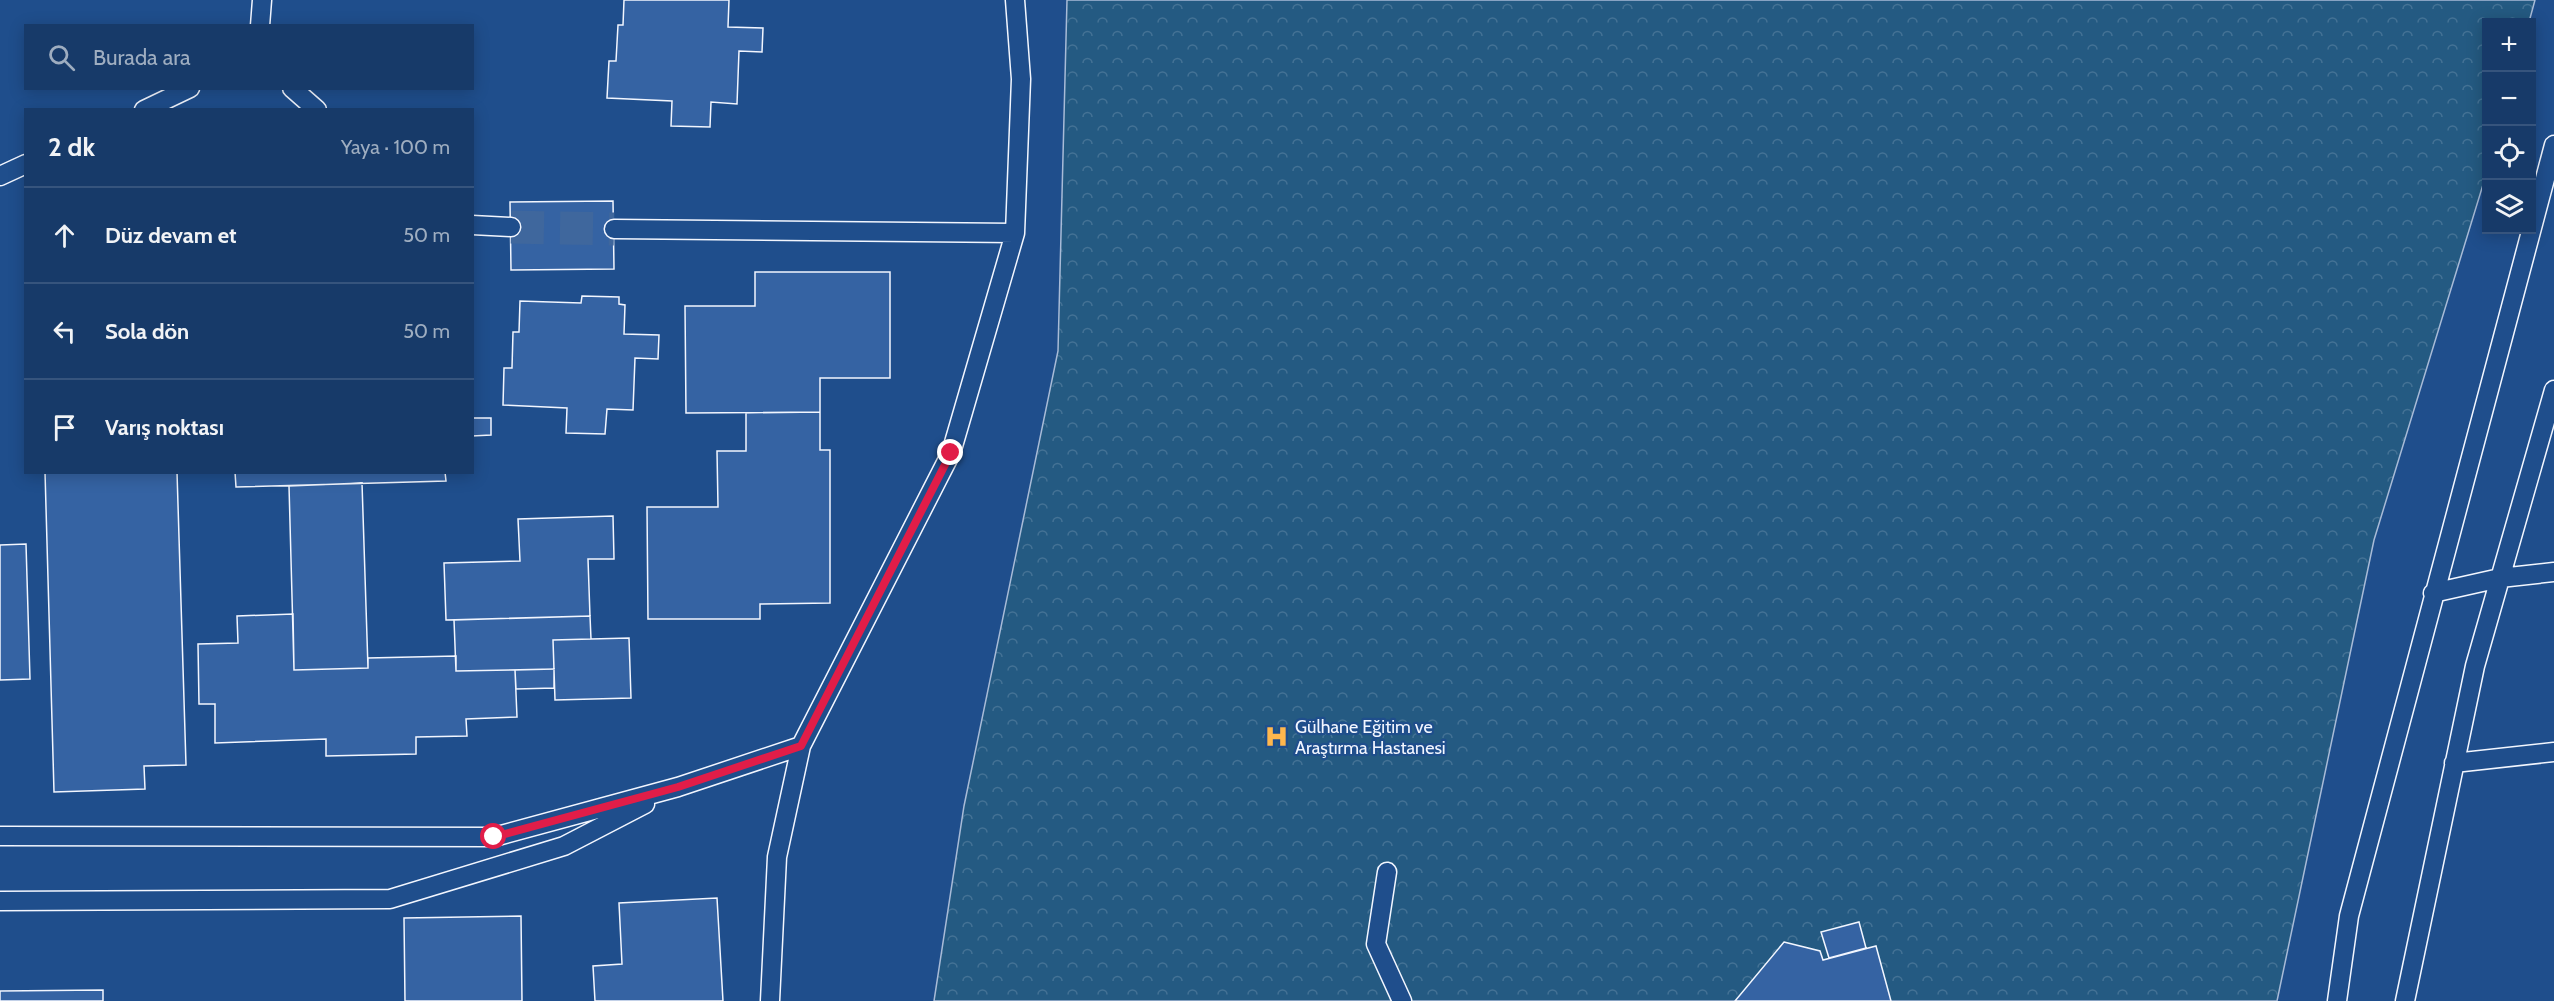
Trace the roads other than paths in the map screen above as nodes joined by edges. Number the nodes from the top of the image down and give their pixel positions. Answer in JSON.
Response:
{"nodes":[{"id":1,"x":262,"y":0,"type":"edge"},
{"id":2,"x":1015,"y":0,"type":"edge"},
{"id":3,"x":260,"y":24,"type":"edge"},
{"id":4,"x":186,"y":90,"type":"edge"},
{"id":5,"x":294,"y":90,"type":"edge"},
{"id":6,"x":148,"y":108,"type":"edge"},
{"id":7,"x":315,"y":108,"type":"edge"},
{"id":8,"x":2554,"y":145,"type":"edge"},
{"id":9,"x":24,"y":165,"type":"edge"},
{"id":10,"x":0,"y":176,"type":"edge"},
{"id":11,"x":474,"y":225,"type":"edge"},
{"id":12,"x":511,"y":227,"type":"tunnel mouth"},
{"id":13,"x":614,"y":229,"type":"tunnel mouth"},
{"id":14,"x":1015,"y":234,"type":"junction"},
{"id":15,"x":2554,"y":390,"type":"edge"},
{"id":16,"x":2554,"y":572,"type":"edge"},
{"id":17,"x":2500,"y":578,"type":"junction"},
{"id":18,"x":2433,"y":593,"type":"junction"},
{"id":19,"x":801,"y":746,"type":"junction"},
{"id":20,"x":2554,"y":752,"type":"edge"},
{"id":21,"x":2454,"y":764,"type":"junction"},
{"id":22,"x":678,"y":787,"type":"junction"},
{"id":23,"x":0,"y":836,"type":"edge"},
{"id":24,"x":1387,"y":872,"type":"dead end"},
{"id":25,"x":0,"y":901,"type":"edge"},
{"id":26,"x":770,"y":1001,"type":"edge"},
{"id":27,"x":1402,"y":1001,"type":"edge"},
{"id":28,"x":2337,"y":1001,"type":"edge"},
{"id":29,"x":2405,"y":1001,"type":"edge"}],
"edges":[{"from":1,"to":3,"type":"lane"},
{"from":2,"to":14,"type":"lane"},
{"from":4,"to":6,"type":"lane"},
{"from":5,"to":7,"type":"lane"},
{"from":8,"to":18,"type":"lane"},
{"from":9,"to":10,"type":"lane"},
{"from":11,"to":12,"type":"lane"},
{"from":13,"to":14,"type":"lane"},
{"from":14,"to":19,"type":"lane"},
{"from":15,"to":17,"type":"lane"},
{"from":16,"to":17,"type":"lane"},
{"from":17,"to":18,"type":"lane"},
{"from":17,"to":21,"type":"lane"},
{"from":18,"to":28,"type":"lane"},
{"from":19,"to":22,"type":"lane"},
{"from":19,"to":26,"type":"lane"},
{"from":20,"to":21,"type":"lane"},
{"from":21,"to":29,"type":"lane"},
{"from":22,"to":23,"type":"lane"},
{"from":22,"to":25,"type":"lane"},
{"from":24,"to":27,"type":"lane"}]}
